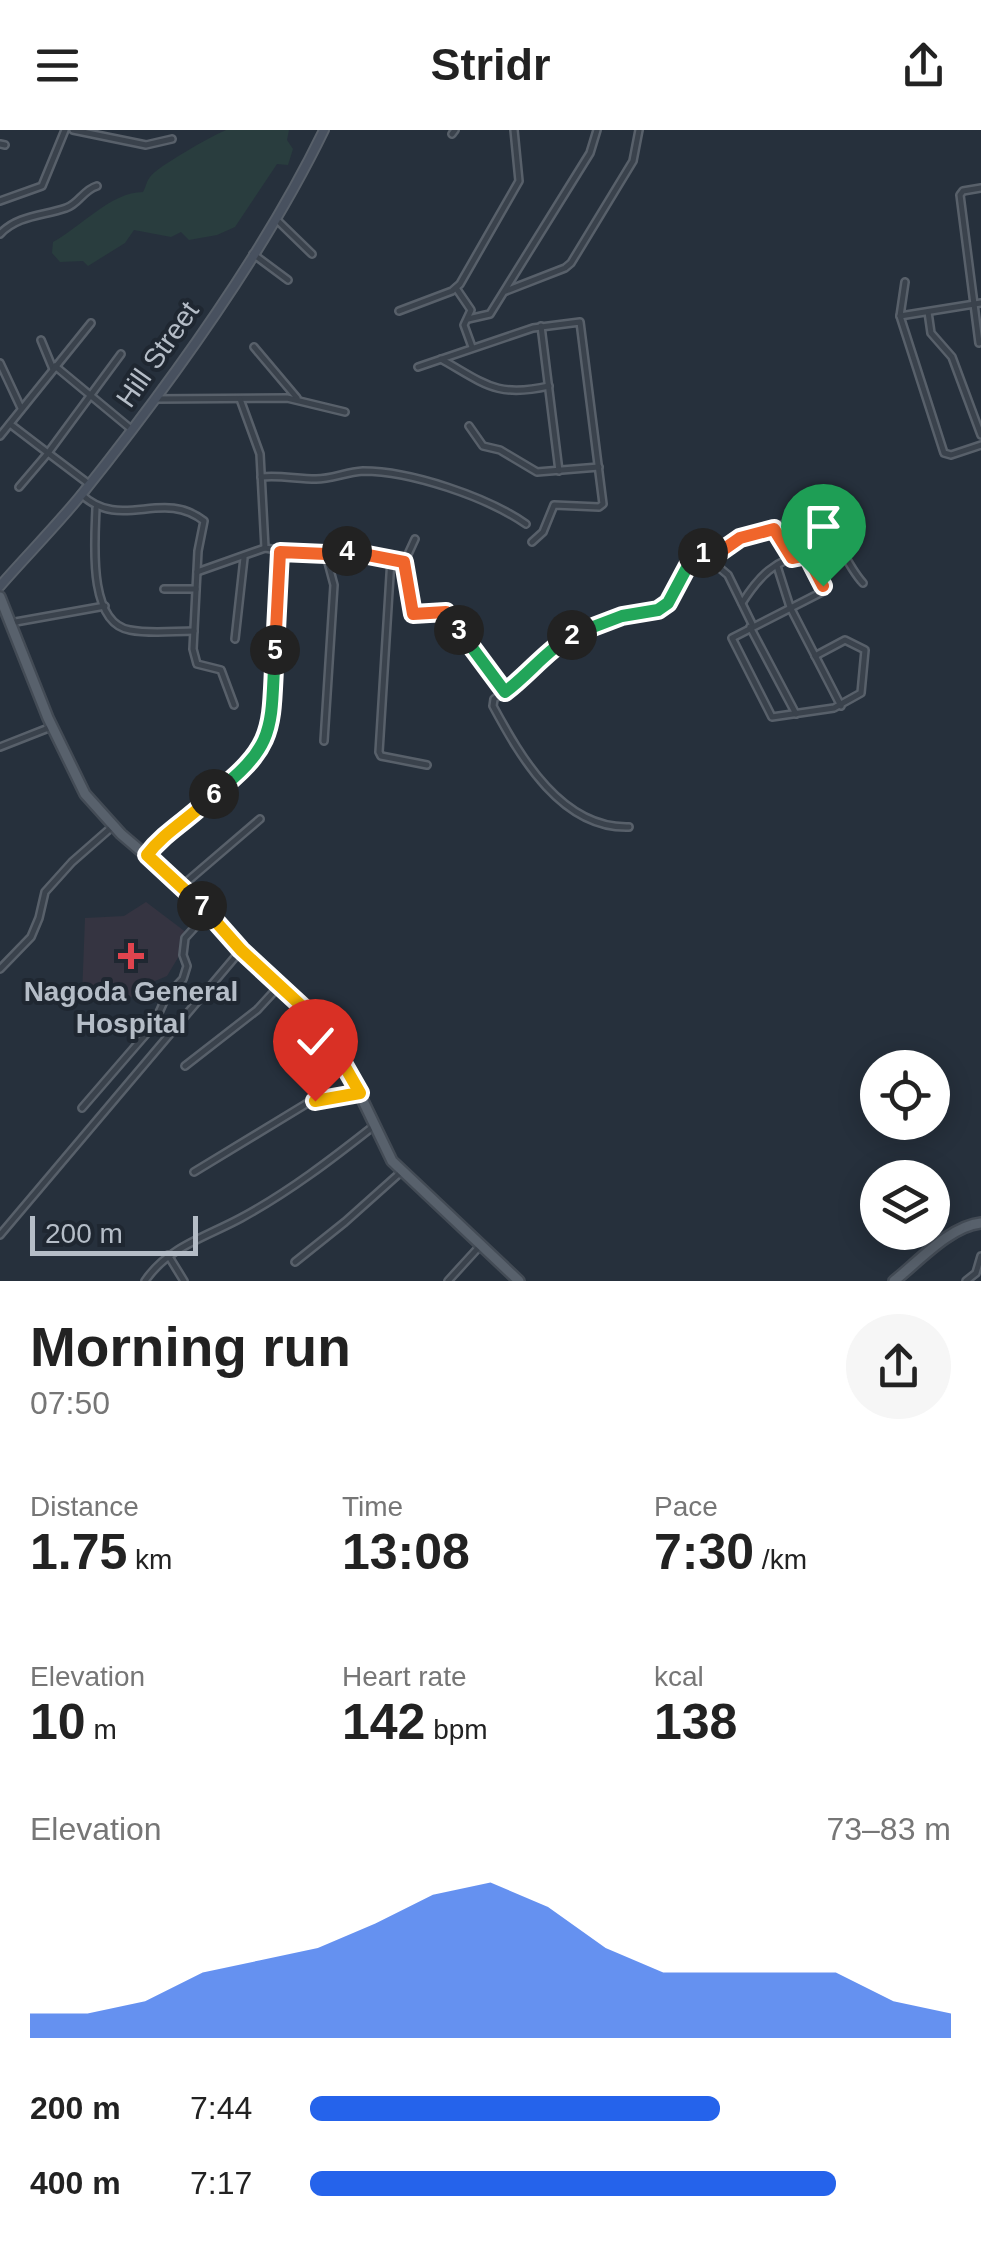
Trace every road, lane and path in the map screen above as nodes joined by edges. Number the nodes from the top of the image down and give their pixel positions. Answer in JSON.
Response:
{"nodes":[{"id":1,"x":65,"y":130,"type":"edge"},
{"id":2,"x":73,"y":130,"type":"edge"},
{"id":3,"x":324,"y":130,"type":"edge"},
{"id":4,"x":514,"y":130,"type":"edge"},
{"id":5,"x":597,"y":130,"type":"edge"},
{"id":6,"x":639,"y":130,"type":"edge"},
{"id":7,"x":172,"y":139,"type":"dead end"},
{"id":8,"x":98,"y":186,"type":"dead end"},
{"id":9,"x":981,"y":188,"type":"edge"},
{"id":10,"x":0,"y":201,"type":"edge"},
{"id":11,"x":275,"y":218,"type":"junction"},
{"id":12,"x":0,"y":234,"type":"edge"},
{"id":13,"x":253,"y":254,"type":"junction"},
{"id":14,"x":312,"y":254,"type":"dead end"},
{"id":15,"x":288,"y":280,"type":"dead end"},
{"id":16,"x":905,"y":282,"type":"dead end"},
{"id":17,"x":456,"y":288,"type":"junction"},
{"id":18,"x":506,"y":291,"type":"junction"},
{"id":19,"x":978,"y":304,"type":"edge"},
{"id":20,"x":399,"y":311,"type":"dead end"},
{"id":21,"x":928,"y":312,"type":"junction"},
{"id":22,"x":900,"y":316,"type":"junction"},
{"id":23,"x":468,"y":319,"type":"junction"},
{"id":24,"x":91,"y":322,"type":"dead end"},
{"id":25,"x":541,"y":326,"type":"junction"},
{"id":26,"x":40,"y":340,"type":"dead end"},
{"id":27,"x":979,"y":343,"type":"edge"},
{"id":28,"x":254,"y":347,"type":"dead end"},
{"id":29,"x":472,"y":348,"type":"junction"},
{"id":30,"x":121,"y":354,"type":"dead end"},
{"id":31,"x":441,"y":360,"type":"junction"},
{"id":32,"x":0,"y":362,"type":"edge"},
{"id":33,"x":54,"y":367,"type":"junction"},
{"id":34,"x":418,"y":367,"type":"dead end"},
{"id":35,"x":549,"y":386,"type":"junction"},
{"id":36,"x":91,"y":397,"type":"junction"},
{"id":37,"x":154,"y":399,"type":"junction"},
{"id":38,"x":240,"y":399,"type":"junction"},
{"id":39,"x":299,"y":400,"type":"junction"},
{"id":40,"x":21,"y":408,"type":"junction"},
{"id":41,"x":344,"y":412,"type":"dead end"},
{"id":42,"x":10,"y":424,"type":"junction"},
{"id":43,"x":469,"y":426,"type":"dead end"},
{"id":44,"x":132,"y":429,"type":"junction"},
{"id":45,"x":981,"y":435,"type":"edge"},
{"id":46,"x":0,"y":436,"type":"edge"},
{"id":47,"x":981,"y":445,"type":"edge"},
{"id":48,"x":48,"y":453,"type":"junction"},
{"id":49,"x":599,"y":467,"type":"junction"},
{"id":50,"x":559,"y":470,"type":"junction"},
{"id":51,"x":260,"y":477,"type":"junction"},
{"id":52,"x":89,"y":484,"type":"junction"},
{"id":53,"x":20,"y":487,"type":"dead end"},
{"id":54,"x":81,"y":494,"type":"junction"},
{"id":55,"x":96,"y":508,"type":"junction"},
{"id":56,"x":526,"y":524,"type":"dead end"},
{"id":57,"x":774,"y":529,"type":"junction"},
{"id":58,"x":414,"y":539,"type":"dead end"},
{"id":59,"x":532,"y":542,"type":"dead end"},
{"id":60,"x":264,"y":548,"type":"junction"},
{"id":61,"x":280,"y":552,"type":"junction"},
{"id":62,"x":326,"y":554,"type":"junction"},
{"id":63,"x":244,"y":558,"type":"junction"},
{"id":64,"x":792,"y":558,"type":"junction"},
{"id":65,"x":391,"y":559,"type":"junction"},
{"id":66,"x":710,"y":559,"type":"junction"},
{"id":67,"x":404,"y":562,"type":"junction"},
{"id":68,"x":777,"y":566,"type":"junction"},
{"id":69,"x":197,"y":572,"type":"junction"},
{"id":70,"x":864,"y":583,"type":"dead end"},
{"id":71,"x":0,"y":586,"type":"edge"},
{"id":72,"x":196,"y":588,"type":"junction"},
{"id":73,"x":164,"y":589,"type":"dead end"},
{"id":74,"x":0,"y":597,"type":"edge"},
{"id":75,"x":742,"y":603,"type":"junction"},
{"id":76,"x":105,"y":606,"type":"junction"},
{"id":77,"x":790,"y":608,"type":"junction"},
{"id":78,"x":9,"y":624,"type":"junction"},
{"id":79,"x":752,"y":626,"type":"junction"},
{"id":80,"x":194,"y":631,"type":"junction"},
{"id":81,"x":236,"y":639,"type":"dead end"},
{"id":82,"x":815,"y":656,"type":"junction"},
{"id":83,"x":505,"y":692,"type":"junction"},
{"id":84,"x":234,"y":705,"type":"dead end"},
{"id":85,"x":841,"y":706,"type":"junction"},
{"id":86,"x":796,"y":714,"type":"junction"},
{"id":87,"x":51,"y":726,"type":"junction"},
{"id":88,"x":324,"y":741,"type":"dead end"},
{"id":89,"x":0,"y":747,"type":"edge"},
{"id":90,"x":426,"y":765,"type":"dead end"},
{"id":91,"x":260,"y":819,"type":"dead end"},
{"id":92,"x":113,"y":826,"type":"junction"},
{"id":93,"x":629,"y":827,"type":"dead end"},
{"id":94,"x":147,"y":855,"type":"junction"},
{"id":95,"x":182,"y":886,"type":"junction"},
{"id":96,"x":208,"y":913,"type":"junction"},
{"id":97,"x":241,"y":950,"type":"junction"},
{"id":98,"x":0,"y":969,"type":"edge"},
{"id":99,"x":280,"y":986,"type":"junction"},
{"id":100,"x":186,"y":1066,"type":"dead end"},
{"id":101,"x":360,"y":1093,"type":"junction"},
{"id":102,"x":82,"y":1108,"type":"dead end"},
{"id":103,"x":375,"y":1125,"type":"junction"},
{"id":104,"x":194,"y":1172,"type":"dead end"},
{"id":105,"x":401,"y":1172,"type":"junction"},
{"id":106,"x":981,"y":1223,"type":"edge"},
{"id":107,"x":0,"y":1235,"type":"edge"},
{"id":108,"x":479,"y":1247,"type":"junction"},
{"id":109,"x":168,"y":1256,"type":"junction"},
{"id":110,"x":981,"y":1256,"type":"edge"},
{"id":111,"x":295,"y":1262,"type":"dead end"},
{"id":112,"x":145,"y":1281,"type":"edge"},
{"id":113,"x":184,"y":1281,"type":"edge"},
{"id":114,"x":448,"y":1281,"type":"edge"},
{"id":115,"x":519,"y":1281,"type":"edge"},
{"id":116,"x":894,"y":1281,"type":"edge"},
{"id":117,"x":966,"y":1281,"type":"edge"}],
"edges":[{"from":1,"to":10,"type":"street"},
{"from":2,"to":7,"type":"street"},
{"from":3,"to":11,"type":"main road","name":"Hill Street"},
{"from":4,"to":17,"type":"street"},
{"from":5,"to":18,"type":"street"},
{"from":6,"to":18,"type":"street"},
{"from":8,"to":12,"type":"street"},
{"from":9,"to":19,"type":"street"},
{"from":11,"to":13,"type":"main road","name":"Hill Street"},
{"from":11,"to":14,"type":"street"},
{"from":13,"to":15,"type":"street"},
{"from":13,"to":37,"type":"main road","name":"Hill Street"},
{"from":16,"to":22,"type":"street"},
{"from":17,"to":20,"type":"street"},
{"from":17,"to":23,"type":"street"},
{"from":18,"to":23,"type":"street"},
{"from":19,"to":21,"type":"street"},
{"from":19,"to":27,"type":"street"},
{"from":21,"to":22,"type":"street"},
{"from":21,"to":45,"type":"street"},
{"from":22,"to":47,"type":"street"},
{"from":23,"to":29,"type":"street"},
{"from":24,"to":33,"type":"street"},
{"from":25,"to":29,"type":"street"},
{"from":25,"to":35,"type":"street"},
{"from":25,"to":49,"type":"street"},
{"from":26,"to":33,"type":"street"},
{"from":28,"to":39,"type":"street"},
{"from":29,"to":31,"type":"street"},
{"from":30,"to":36,"type":"street"},
{"from":31,"to":34,"type":"street"},
{"from":31,"to":35,"type":"street"},
{"from":32,"to":40,"type":"street"},
{"from":33,"to":36,"type":"street"},
{"from":33,"to":40,"type":"street"},
{"from":35,"to":50,"type":"street"},
{"from":36,"to":44,"type":"street"},
{"from":36,"to":48,"type":"street"},
{"from":37,"to":38,"type":"street"},
{"from":37,"to":44,"type":"main road","name":"Hill Street"},
{"from":38,"to":39,"type":"street"},
{"from":38,"to":51,"type":"street"},
{"from":39,"to":41,"type":"street"},
{"from":40,"to":42,"type":"street"},
{"from":42,"to":46,"type":"street"},
{"from":42,"to":48,"type":"street"},
{"from":43,"to":50,"type":"street"},
{"from":44,"to":52,"type":"main road","name":"Hill Street"},
{"from":48,"to":52,"type":"street"},
{"from":48,"to":53,"type":"street"},
{"from":49,"to":50,"type":"street"},
{"from":49,"to":59,"type":"street"},
{"from":51,"to":56,"type":"street"},
{"from":51,"to":60,"type":"street"},
{"from":52,"to":54,"type":"main road","name":"Hill Street"},
{"from":54,"to":55,"type":"street"},
{"from":54,"to":71,"type":"main road","name":"Hill Street"},
{"from":55,"to":69,"type":"street"},
{"from":55,"to":76,"type":"street"},
{"from":57,"to":64,"type":"street"},
{"from":57,"to":66,"type":"street"},
{"from":57,"to":70,"type":"street"},
{"from":58,"to":67,"type":"street"},
{"from":60,"to":61,"type":"street"},
{"from":60,"to":63,"type":"street"},
{"from":61,"to":62,"type":"street"},
{"from":61,"to":94,"type":"street"},
{"from":62,"to":65,"type":"street"},
{"from":62,"to":88,"type":"street"},
{"from":63,"to":69,"type":"street"},
{"from":63,"to":81,"type":"street"},
{"from":64,"to":68,"type":"street"},
{"from":64,"to":77,"type":"street"},
{"from":65,"to":67,"type":"street"},
{"from":65,"to":90,"type":"street"},
{"from":66,"to":75,"type":"street"},
{"from":66,"to":83,"type":"street"},
{"from":67,"to":83,"type":"street"},
{"from":68,"to":75,"type":"street"},
{"from":68,"to":77,"type":"street"},
{"from":69,"to":72,"type":"street"},
{"from":72,"to":73,"type":"street"},
{"from":72,"to":80,"type":"street"},
{"from":74,"to":78,"type":"main road"},
{"from":75,"to":79,"type":"street"},
{"from":76,"to":78,"type":"street"},
{"from":76,"to":80,"type":"street"},
{"from":77,"to":79,"type":"street"},
{"from":77,"to":82,"type":"street"},
{"from":78,"to":87,"type":"main road"},
{"from":79,"to":86,"type":"street"},
{"from":79,"to":86,"type":"street"},
{"from":80,"to":84,"type":"street"},
{"from":82,"to":85,"type":"street"},
{"from":82,"to":85,"type":"street"},
{"from":83,"to":93,"type":"street"},
{"from":85,"to":86,"type":"street"},
{"from":87,"to":89,"type":"street"},
{"from":87,"to":92,"type":"main road"},
{"from":91,"to":95,"type":"street"},
{"from":92,"to":94,"type":"main road"},
{"from":92,"to":98,"type":"street"},
{"from":94,"to":95,"type":"main road"},
{"from":95,"to":96,"type":"main road"},
{"from":96,"to":97,"type":"main road"},
{"from":96,"to":102,"type":"street"},
{"from":97,"to":99,"type":"main road"},
{"from":97,"to":107,"type":"street"},
{"from":99,"to":100,"type":"street"},
{"from":99,"to":101,"type":"main road"},
{"from":101,"to":103,"type":"main road"},
{"from":101,"to":104,"type":"street"},
{"from":103,"to":105,"type":"main road"},
{"from":103,"to":109,"type":"street"},
{"from":105,"to":108,"type":"main road"},
{"from":105,"to":111,"type":"street"},
{"from":106,"to":116,"type":"main road"},
{"from":108,"to":114,"type":"street"},
{"from":108,"to":115,"type":"main road"},
{"from":109,"to":112,"type":"street"},
{"from":109,"to":113,"type":"street"},
{"from":110,"to":117,"type":"street"}]}
